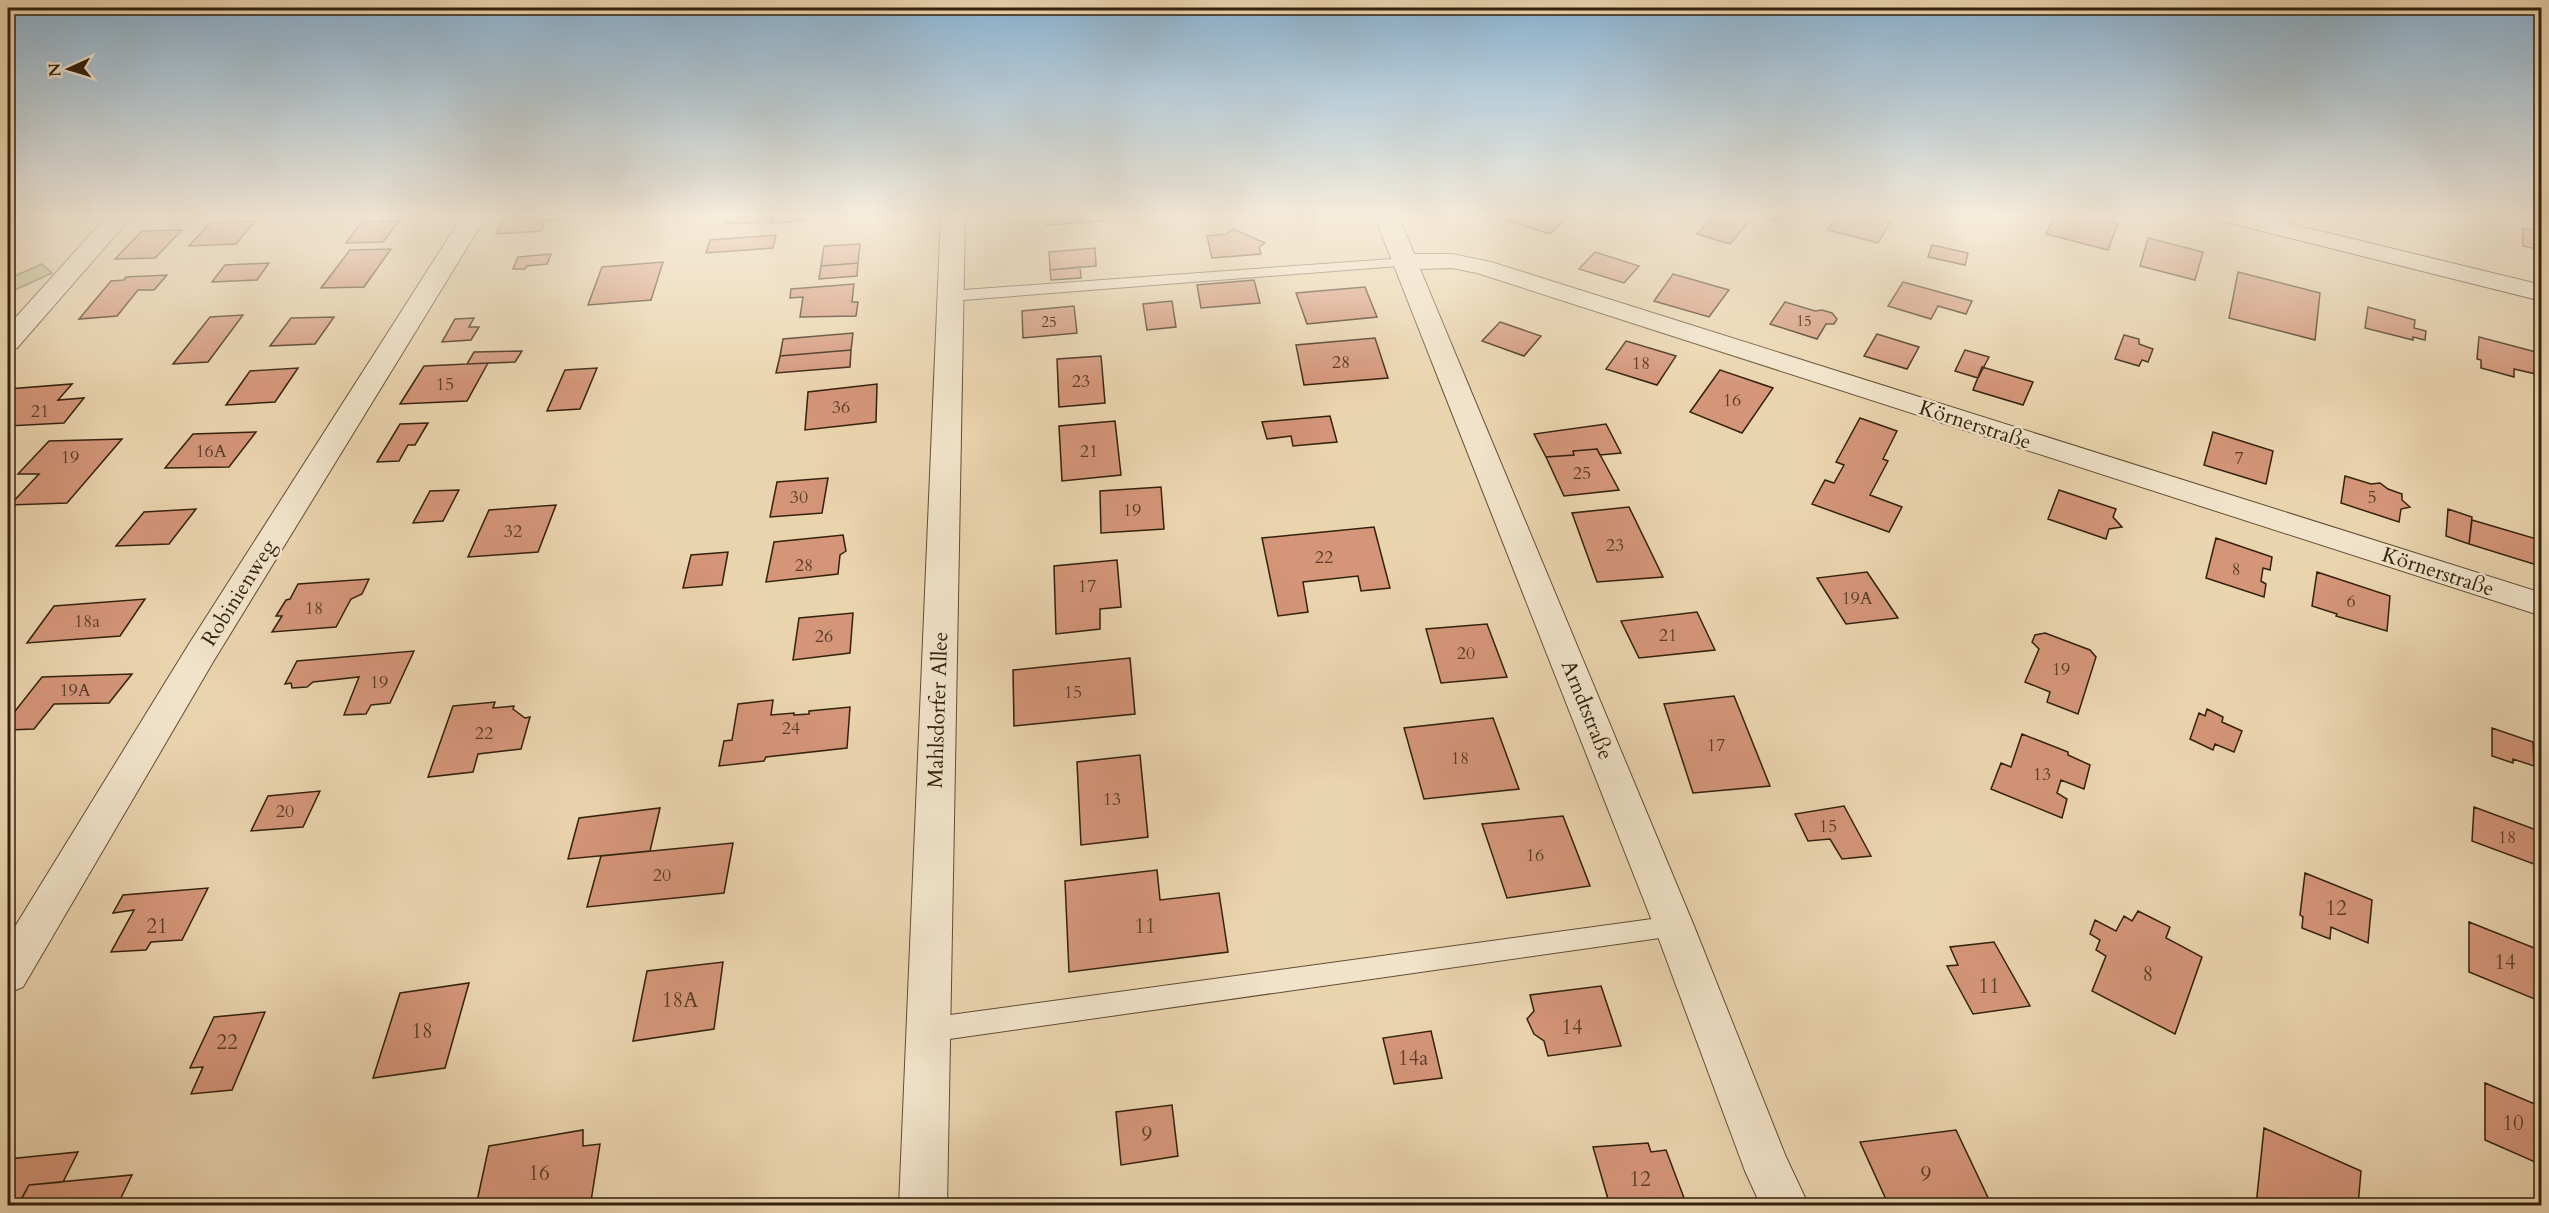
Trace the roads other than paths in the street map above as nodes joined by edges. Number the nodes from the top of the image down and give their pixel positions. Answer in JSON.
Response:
{"nodes":[{"id":1,"x":71,"y":272,"type":"edge"},
{"id":2,"x":440,"y":272,"type":"edge"},
{"id":3,"x":951,"y":272,"type":"edge"},
{"id":4,"x":1277,"y":272,"type":"edge"},
{"id":5,"x":1410,"y":272,"type":"edge"},
{"id":6,"x":1496,"y":272,"type":"edge"},
{"id":7,"x":2455,"y":272,"type":"edge"},
{"id":8,"x":2541,"y":293,"type":"edge"},
{"id":9,"x":950,"y":296,"type":"junction"},
{"id":10,"x":45,"y":301,"type":"junction"},
{"id":11,"x":8,"y":304,"type":"edge"},
{"id":12,"x":8,"y":342,"type":"edge"},
{"id":13,"x":2541,"y":605,"type":"edge"},
{"id":14,"x":1674,"y":926,"type":"junction"},
{"id":15,"x":8,"y":974,"type":"edge"},
{"id":16,"x":928,"y":1030,"type":"junction"},
{"id":17,"x":923,"y":1206,"type":"edge"},
{"id":18,"x":1786,"y":1206,"type":"edge"}],
"edges":[{"from":1,"to":10,"type":"street"},
{"from":2,"to":15,"type":"street","name":"Robinienweg"},
{"from":3,"to":9,"type":"street","name":"Mahlsdorfer Allee"},
{"from":4,"to":9,"type":"lane"},
{"from":5,"to":14,"type":"street","name":"Arndtstraße"},
{"from":6,"to":13,"type":"street","name":"Körnerstraße"},
{"from":7,"to":8,"type":"street"},
{"from":9,"to":16,"type":"street","name":"Mahlsdorfer Allee"},
{"from":10,"to":11,"type":"street"},
{"from":10,"to":12,"type":"street"},
{"from":14,"to":16,"type":"lane"},
{"from":14,"to":18,"type":"street","name":"Arndtstraße"},
{"from":16,"to":17,"type":"street","name":"Mahlsdorfer Allee"}]}
